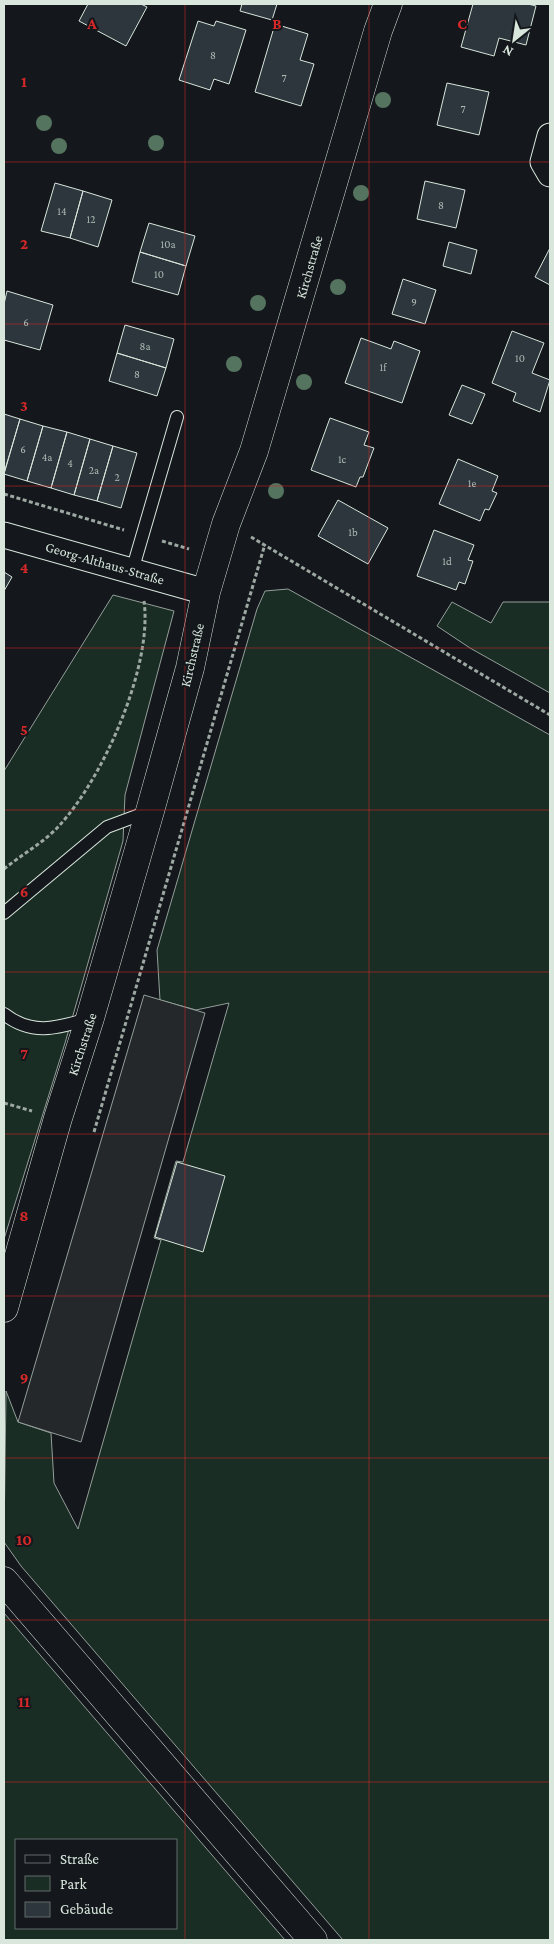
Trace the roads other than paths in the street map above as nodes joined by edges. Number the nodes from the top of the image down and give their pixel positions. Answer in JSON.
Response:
{"nodes":[{"id":1,"x":388,"y":4,"type":"edge"},
{"id":2,"x":550,"y":136,"type":"edge"},
{"id":3,"x":550,"y":174,"type":"edge"},
{"id":4,"x":177,"y":416,"type":"dead end"},
{"id":5,"x":4,"y":535,"type":"edge"},
{"id":6,"x":132,"y":571,"type":"junction"},
{"id":7,"x":206,"y":592,"type":"junction"},
{"id":8,"x":150,"y":811,"type":"junction"},
{"id":9,"x":4,"y":912,"type":"edge"},
{"id":10,"x":4,"y":1014,"type":"edge"},
{"id":11,"x":90,"y":1018,"type":"junction"},
{"id":12,"x":4,"y":1308,"type":"edge"},
{"id":13,"x":4,"y":1581,"type":"edge"},
{"id":14,"x":313,"y":1940,"type":"edge"}],
"edges":[{"from":1,"to":7,"type":"street","name":"Kirchstraße"},
{"from":2,"to":3,"type":"street"},
{"from":4,"to":6,"type":"lane"},
{"from":5,"to":6,"type":"street","name":"Georg-Althaus-Straße"},
{"from":6,"to":7,"type":"street","name":"Georg-Althaus-Straße"},
{"from":7,"to":8,"type":"street","name":"Kirchstraße"},
{"from":8,"to":9,"type":"lane"},
{"from":8,"to":11,"type":"street","name":"Kirchstraße"},
{"from":10,"to":11,"type":"lane"},
{"from":11,"to":12,"type":"street","name":"Kirchstraße"},
{"from":13,"to":14,"type":"street"}]}
